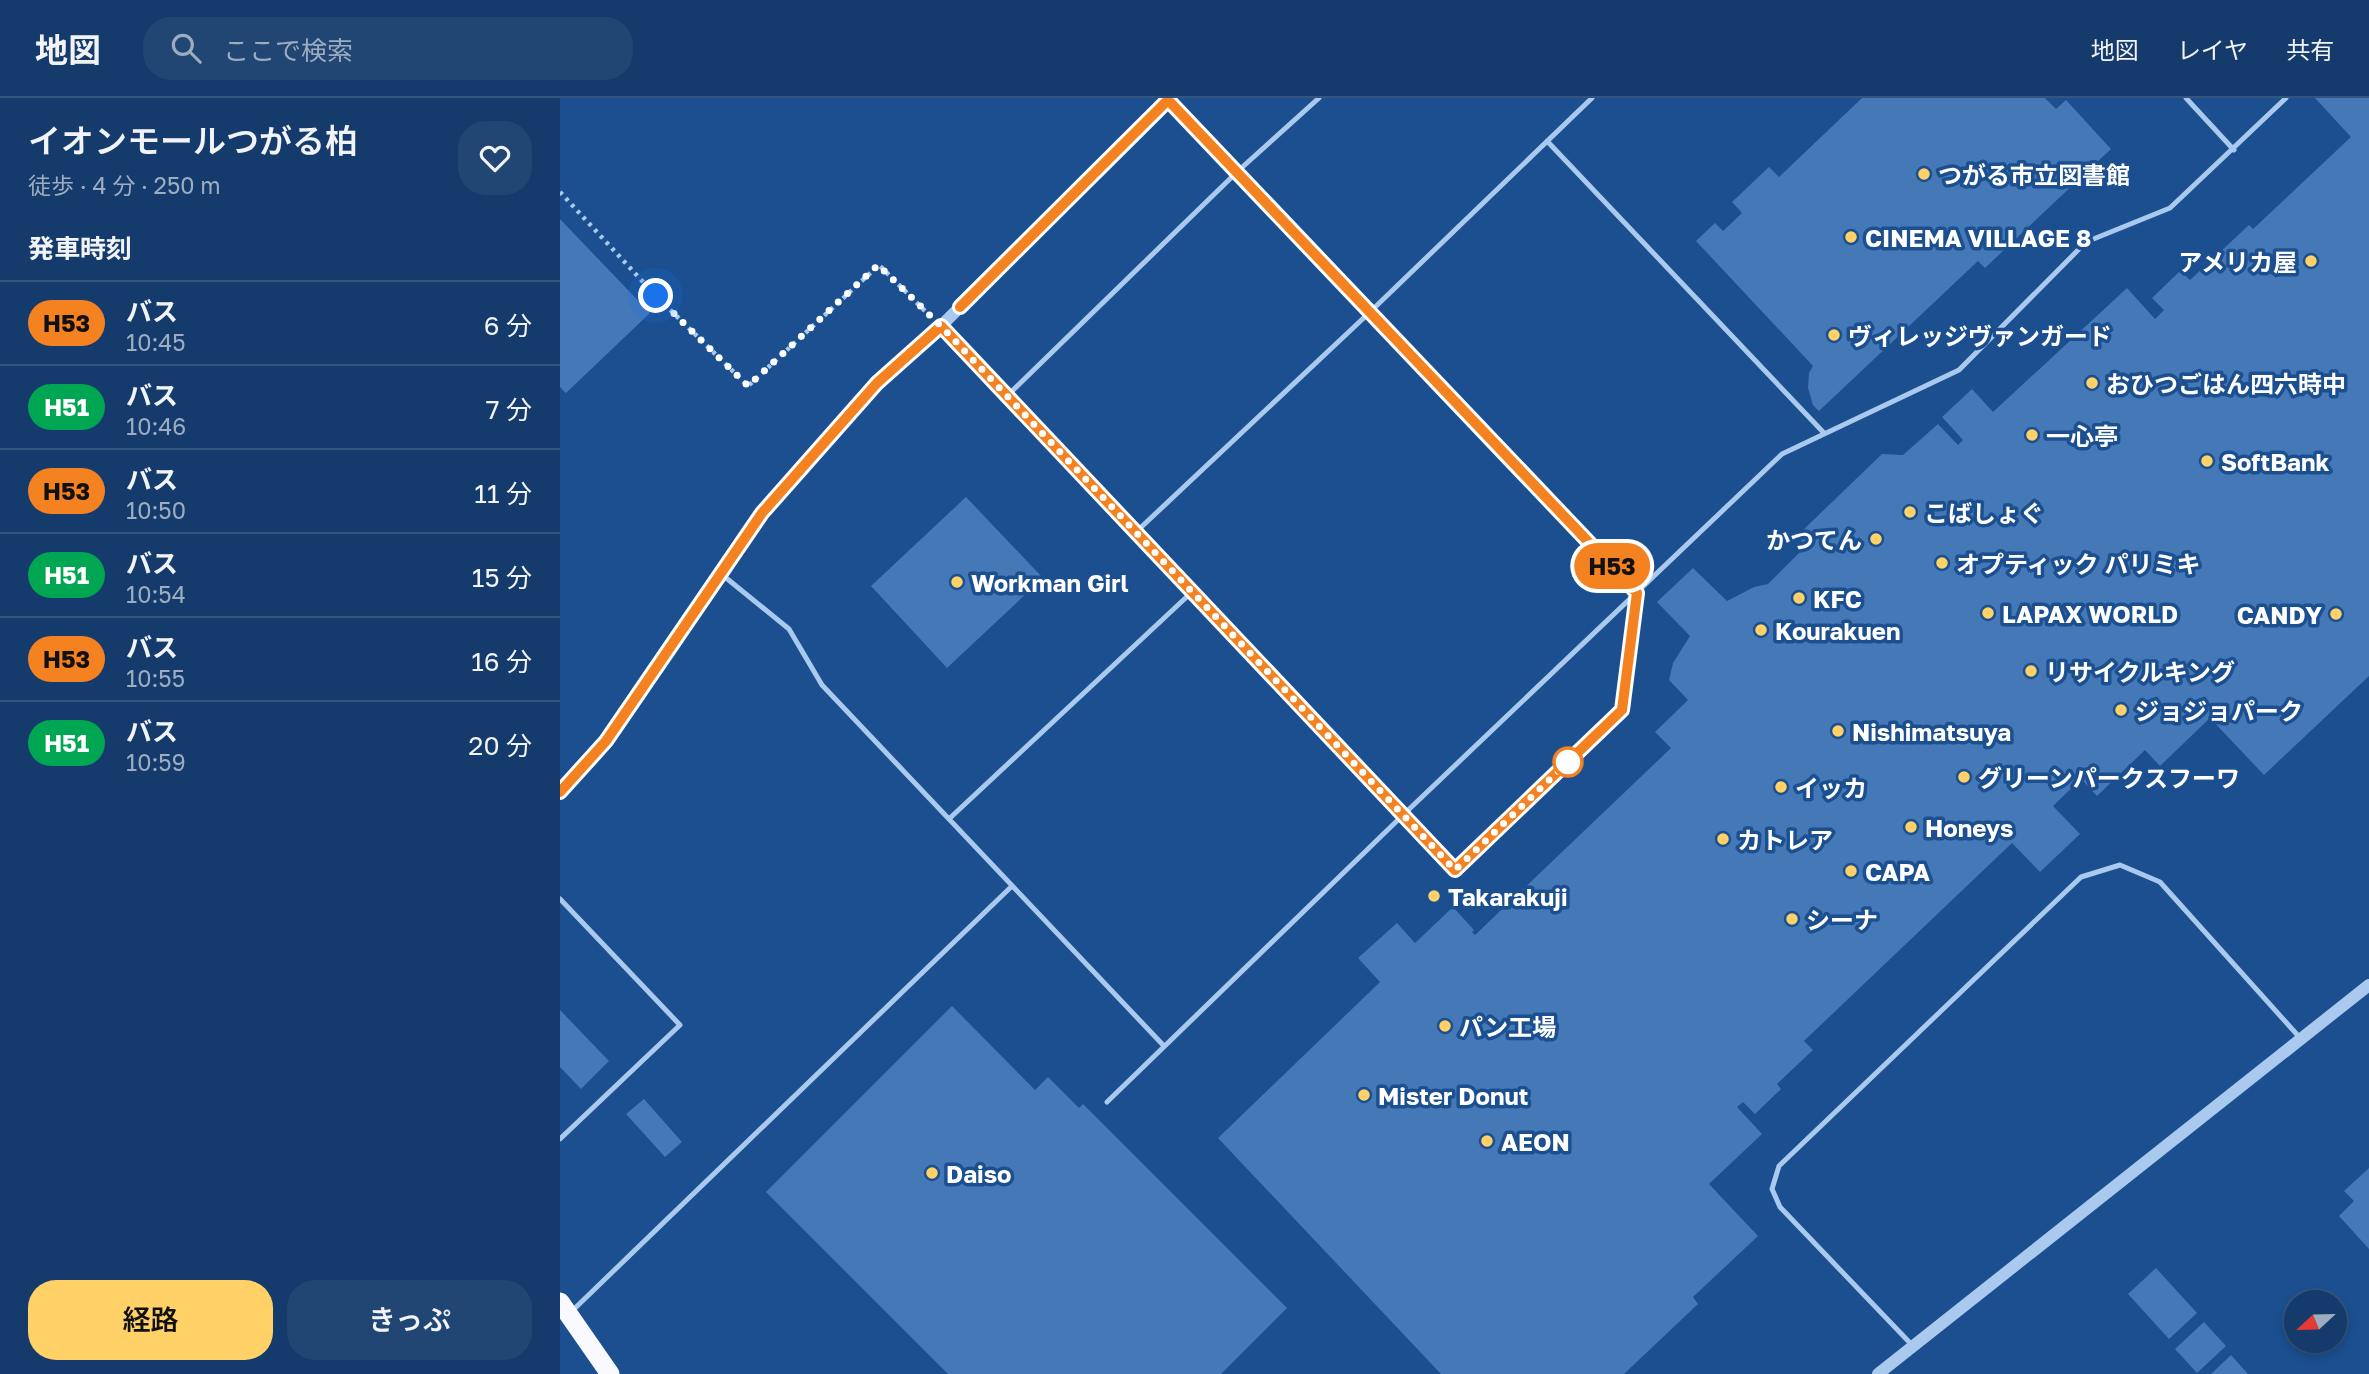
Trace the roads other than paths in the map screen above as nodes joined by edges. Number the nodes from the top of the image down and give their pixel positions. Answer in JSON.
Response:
{"nodes":[{"id":1,"x":1319,"y":98,"type":"edge"},
{"id":2,"x":1592,"y":98,"type":"edge"},
{"id":3,"x":2186,"y":98,"type":"edge"},
{"id":4,"x":2286,"y":98,"type":"edge"},
{"id":5,"x":1169,"y":99,"type":"edge"},
{"id":6,"x":1547,"y":141,"type":"junction"},
{"id":7,"x":2234,"y":150,"type":"junction"},
{"id":8,"x":1238,"y":171,"type":"junction"},
{"id":9,"x":1370,"y":312,"type":"junction"},
{"id":10,"x":941,"y":326,"type":"junction"},
{"id":11,"x":1007,"y":396,"type":"junction"},
{"id":12,"x":1824,"y":433,"type":"junction"},
{"id":13,"x":1136,"y":532,"type":"junction"},
{"id":14,"x":720,"y":573,"type":"junction"},
{"id":15,"x":1193,"y":591,"type":"junction"},
{"id":16,"x":1637,"y":593,"type":"junction"},
{"id":17,"x":560,"y":792,"type":"edge"},
{"id":18,"x":1403,"y":815,"type":"junction"},
{"id":19,"x":950,"y":818,"type":"junction"},
{"id":20,"x":1012,"y":886,"type":"junction"},
{"id":21,"x":560,"y":899,"type":"edge"},
{"id":22,"x":2369,"y":985,"type":"edge"},
{"id":23,"x":2301,"y":1039,"type":"junction"},
{"id":24,"x":1164,"y":1046,"type":"junction"},
{"id":25,"x":1107,"y":1102,"type":"dead end"},
{"id":26,"x":560,"y":1139,"type":"edge"},
{"id":27,"x":564,"y":1308,"type":"edge"},
{"id":28,"x":1912,"y":1345,"type":"junction"},
{"id":29,"x":610,"y":1374,"type":"edge"},
{"id":30,"x":1878,"y":1374,"type":"edge"}],
"edges":[{"from":1,"to":8,"type":"lane"},
{"from":2,"to":6,"type":"lane"},
{"from":3,"to":7,"type":"lane"},
{"from":4,"to":7,"type":"lane"},
{"from":5,"to":8,"type":"lane"},
{"from":5,"to":10,"type":"street"},
{"from":6,"to":9,"type":"lane"},
{"from":6,"to":12,"type":"lane"},
{"from":7,"to":12,"type":"lane"},
{"from":8,"to":9,"type":"lane"},
{"from":8,"to":11,"type":"lane"},
{"from":9,"to":13,"type":"lane"},
{"from":9,"to":16,"type":"lane"},
{"from":10,"to":11,"type":"lane"},
{"from":10,"to":14,"type":"street"},
{"from":11,"to":13,"type":"lane"},
{"from":12,"to":16,"type":"lane"},
{"from":13,"to":15,"type":"lane"},
{"from":14,"to":17,"type":"street"},
{"from":14,"to":19,"type":"lane"},
{"from":15,"to":18,"type":"lane"},
{"from":15,"to":19,"type":"lane"},
{"from":16,"to":18,"type":"lane"},
{"from":16,"to":18,"type":"lane"},
{"from":18,"to":24,"type":"lane"},
{"from":19,"to":20,"type":"lane"},
{"from":20,"to":24,"type":"lane"},
{"from":20,"to":27,"type":"lane"},
{"from":21,"to":26,"type":"lane"},
{"from":22,"to":23,"type":"street"},
{"from":23,"to":28,"type":"street"},
{"from":23,"to":28,"type":"lane"},
{"from":24,"to":25,"type":"lane"},
{"from":27,"to":29,"type":"highway"},
{"from":28,"to":30,"type":"street"}]}
